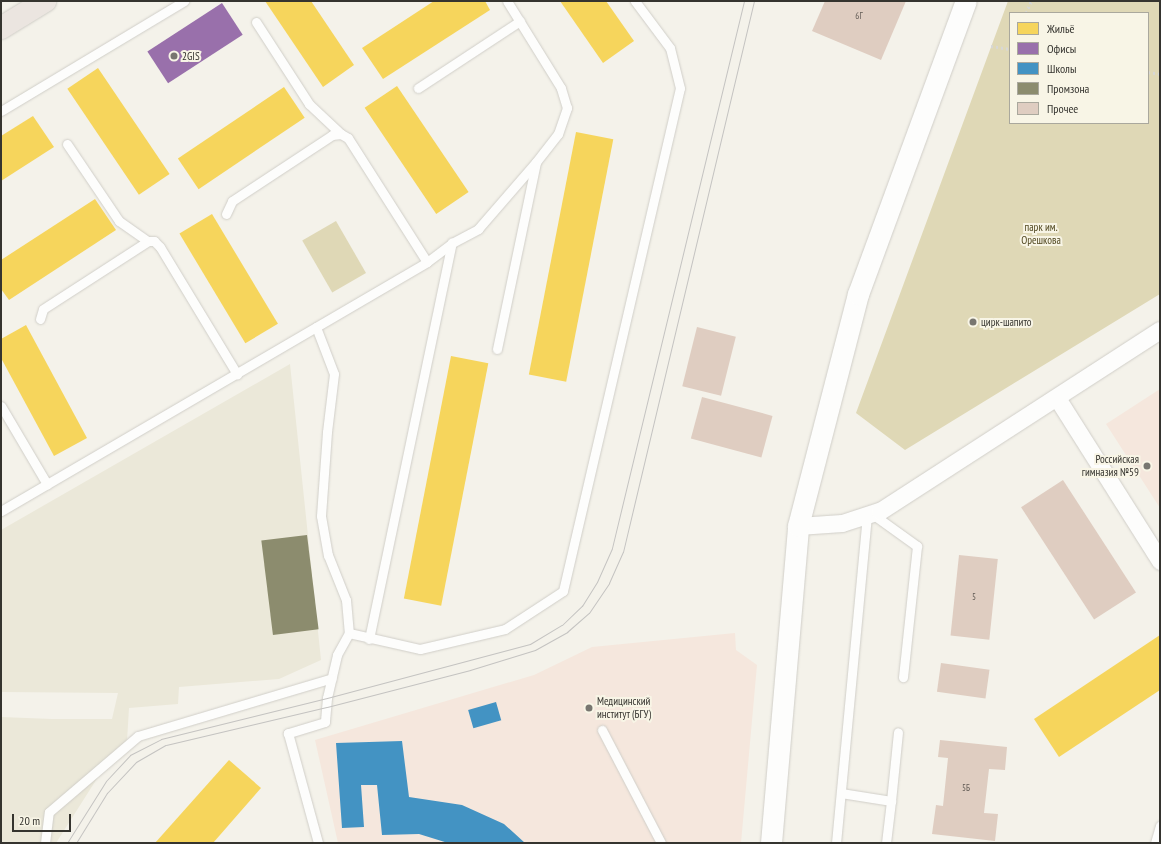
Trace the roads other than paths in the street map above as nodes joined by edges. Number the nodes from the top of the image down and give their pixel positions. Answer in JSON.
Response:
{"nodes":[{"id":1,"x":45,"y":1,"type":"edge"},
{"id":2,"x":184,"y":1,"type":"edge"},
{"id":3,"x":507,"y":1,"type":"edge"},
{"id":4,"x":636,"y":1,"type":"edge"},
{"id":5,"x":966,"y":1,"type":"edge"},
{"id":6,"x":520,"y":21,"type":"junction"},
{"id":7,"x":256,"y":22,"type":"dead end"},
{"id":8,"x":1,"y":28,"type":"edge"},
{"id":9,"x":418,"y":88,"type":"dead end"},
{"id":10,"x":1,"y":112,"type":"edge"},
{"id":11,"x":341,"y":134,"type":"junction"},
{"id":12,"x":67,"y":144,"type":"dead end"},
{"id":13,"x":536,"y":162,"type":"junction"},
{"id":14,"x":226,"y":214,"type":"dead end"},
{"id":15,"x":148,"y":241,"type":"junction"},
{"id":16,"x":452,"y":243,"type":"junction"},
{"id":17,"x":427,"y":262,"type":"junction"},
{"id":18,"x":40,"y":319,"type":"dead end"},
{"id":19,"x":316,"y":327,"type":"junction"},
{"id":20,"x":1160,"y":330,"type":"edge"},
{"id":21,"x":497,"y":349,"type":"dead end"},
{"id":22,"x":237,"y":374,"type":"junction"},
{"id":23,"x":1057,"y":398,"type":"junction"},
{"id":24,"x":1,"y":406,"type":"edge"},
{"id":25,"x":46,"y":484,"type":"junction"},
{"id":26,"x":1,"y":511,"type":"edge"},
{"id":27,"x":869,"y":514,"type":"junction"},
{"id":28,"x":798,"y":526,"type":"junction"},
{"id":29,"x":1160,"y":561,"type":"edge"},
{"id":30,"x":349,"y":633,"type":"junction"},
{"id":31,"x":369,"y":639,"type":"junction"},
{"id":32,"x":903,"y":677,"type":"dead end"},
{"id":33,"x":332,"y":678,"type":"junction"},
{"id":34,"x":602,"y":730,"type":"dead end"},
{"id":35,"x":898,"y":732,"type":"dead end"},
{"id":36,"x":840,"y":793,"type":"junction"},
{"id":37,"x":891,"y":801,"type":"junction"},
{"id":38,"x":1160,"y":826,"type":"edge"},
{"id":39,"x":45,"y":843,"type":"edge"},
{"id":40,"x":318,"y":843,"type":"edge"},
{"id":41,"x":661,"y":843,"type":"edge"},
{"id":42,"x":771,"y":843,"type":"edge"},
{"id":43,"x":836,"y":843,"type":"edge"},
{"id":44,"x":886,"y":843,"type":"edge"},
{"id":45,"x":1155,"y":843,"type":"edge"}],
"edges":[{"from":1,"to":8,"type":"main road"},
{"from":2,"to":10,"type":"lane"},
{"from":3,"to":6,"type":"lane"},
{"from":4,"to":31,"type":"lane"},
{"from":5,"to":28,"type":"street"},
{"from":6,"to":9,"type":"lane"},
{"from":6,"to":13,"type":"lane"},
{"from":7,"to":11,"type":"lane"},
{"from":11,"to":14,"type":"lane"},
{"from":11,"to":17,"type":"lane"},
{"from":12,"to":15,"type":"lane"},
{"from":13,"to":16,"type":"lane"},
{"from":13,"to":21,"type":"lane"},
{"from":15,"to":18,"type":"lane"},
{"from":15,"to":22,"type":"lane"},
{"from":16,"to":17,"type":"lane"},
{"from":16,"to":31,"type":"lane"},
{"from":17,"to":19,"type":"lane"},
{"from":19,"to":22,"type":"lane"},
{"from":19,"to":30,"type":"lane"},
{"from":20,"to":23,"type":"street"},
{"from":22,"to":25,"type":"lane"},
{"from":23,"to":27,"type":"street"},
{"from":23,"to":29,"type":"street"},
{"from":24,"to":25,"type":"lane"},
{"from":25,"to":26,"type":"lane"},
{"from":27,"to":28,"type":"street"},
{"from":27,"to":32,"type":"lane"},
{"from":27,"to":36,"type":"lane"},
{"from":28,"to":42,"type":"street"},
{"from":30,"to":31,"type":"lane"},
{"from":30,"to":33,"type":"lane"},
{"from":33,"to":39,"type":"lane"},
{"from":33,"to":40,"type":"lane"},
{"from":34,"to":41,"type":"lane"},
{"from":35,"to":37,"type":"lane"},
{"from":36,"to":37,"type":"lane"},
{"from":36,"to":43,"type":"lane"},
{"from":37,"to":44,"type":"lane"},
{"from":38,"to":45,"type":"lane"}]}
